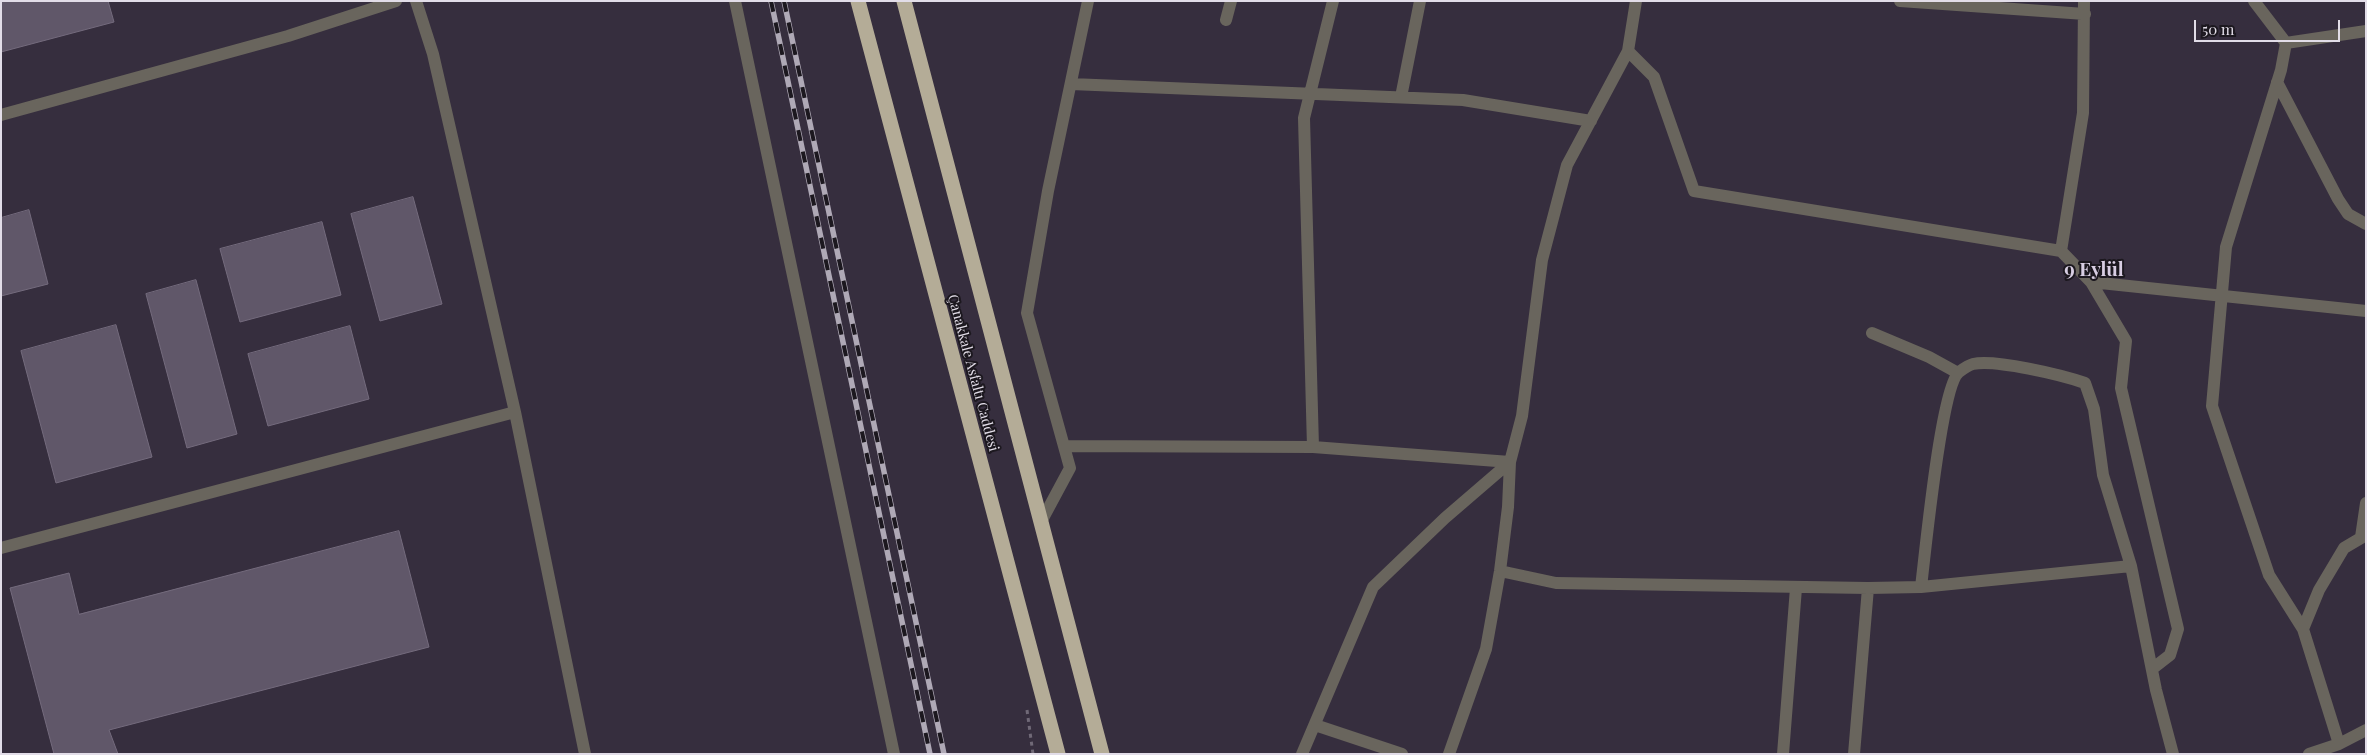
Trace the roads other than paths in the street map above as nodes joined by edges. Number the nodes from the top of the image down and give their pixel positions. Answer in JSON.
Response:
{"nodes":[{"id":1,"x":396,"y":1,"type":"edge"},
{"id":2,"x":416,"y":1,"type":"edge"},
{"id":3,"x":735,"y":1,"type":"edge"},
{"id":4,"x":858,"y":1,"type":"edge"},
{"id":5,"x":904,"y":1,"type":"edge"},
{"id":6,"x":1088,"y":1,"type":"edge"},
{"id":7,"x":1231,"y":1,"type":"edge"},
{"id":8,"x":1334,"y":1,"type":"edge"},
{"id":9,"x":1420,"y":1,"type":"edge"},
{"id":10,"x":1636,"y":1,"type":"edge"},
{"id":11,"x":1900,"y":1,"type":"edge"},
{"id":12,"x":2254,"y":1,"type":"edge"},
{"id":13,"x":1957,"y":3,"type":"edge"},
{"id":14,"x":2084,"y":7,"type":"edge"},
{"id":15,"x":1226,"y":20,"type":"dead end"},
{"id":16,"x":2366,"y":31,"type":"edge"},
{"id":17,"x":2286,"y":43,"type":"junction"},
{"id":18,"x":1628,"y":51,"type":"junction"},
{"id":19,"x":2277,"y":82,"type":"junction"},
{"id":20,"x":1071,"y":84,"type":"junction"},
{"id":21,"x":1312,"y":94,"type":"junction"},
{"id":22,"x":1400,"y":97,"type":"junction"},
{"id":23,"x":1,"y":115,"type":"edge"},
{"id":24,"x":1591,"y":121,"type":"junction"},
{"id":25,"x":2366,"y":224,"type":"edge"},
{"id":26,"x":2061,"y":251,"type":"junction"},
{"id":27,"x":2091,"y":282,"type":"junction"},
{"id":28,"x":2222,"y":295,"type":"junction"},
{"id":29,"x":2366,"y":311,"type":"edge"},
{"id":30,"x":1872,"y":333,"type":"dead end"},
{"id":31,"x":1958,"y":373,"type":"junction"},
{"id":32,"x":515,"y":412,"type":"junction"},
{"id":33,"x":1064,"y":446,"type":"junction"},
{"id":34,"x":1313,"y":448,"type":"junction"},
{"id":35,"x":1510,"y":462,"type":"junction"},
{"id":36,"x":2366,"y":503,"type":"edge"},
{"id":37,"x":1042,"y":522,"type":"junction"},
{"id":38,"x":2364,"y":536,"type":"edge"},
{"id":39,"x":1,"y":548,"type":"edge"},
{"id":40,"x":2131,"y":566,"type":"junction"},
{"id":41,"x":1500,"y":571,"type":"junction"},
{"id":42,"x":1922,"y":587,"type":"junction"},
{"id":43,"x":1796,"y":588,"type":"junction"},
{"id":44,"x":1868,"y":588,"type":"junction"},
{"id":45,"x":2303,"y":629,"type":"junction"},
{"id":46,"x":2152,"y":670,"type":"junction"},
{"id":47,"x":1315,"y":725,"type":"junction"},
{"id":48,"x":2366,"y":730,"type":"edge"},
{"id":49,"x":2339,"y":744,"type":"junction"},
{"id":50,"x":585,"y":754,"type":"edge"},
{"id":51,"x":894,"y":754,"type":"edge"},
{"id":52,"x":1058,"y":754,"type":"edge"},
{"id":53,"x":1102,"y":754,"type":"edge"},
{"id":54,"x":1302,"y":754,"type":"edge"},
{"id":55,"x":1402,"y":754,"type":"edge"},
{"id":56,"x":1449,"y":754,"type":"edge"},
{"id":57,"x":1783,"y":754,"type":"edge"},
{"id":58,"x":1854,"y":754,"type":"edge"},
{"id":59,"x":2173,"y":754,"type":"edge"},
{"id":60,"x":2309,"y":754,"type":"edge"}],
"edges":[{"from":1,"to":23,"type":"street"},
{"from":2,"to":32,"type":"street"},
{"from":3,"to":51,"type":"street"},
{"from":4,"to":52,"type":"highway","name":"Çanakkale Asfaltı Caddesi"},
{"from":5,"to":37,"type":"highway"},
{"from":6,"to":20,"type":"street"},
{"from":7,"to":15,"type":"street"},
{"from":8,"to":21,"type":"street"},
{"from":9,"to":22,"type":"street"},
{"from":10,"to":18,"type":"street"},
{"from":11,"to":13,"type":"street"},
{"from":12,"to":17,"type":"street"},
{"from":13,"to":14,"type":"street"},
{"from":14,"to":26,"type":"street"},
{"from":16,"to":17,"type":"street"},
{"from":17,"to":19,"type":"street"},
{"from":18,"to":24,"type":"street"},
{"from":18,"to":26,"type":"street"},
{"from":19,"to":25,"type":"street"},
{"from":19,"to":28,"type":"street"},
{"from":20,"to":21,"type":"street"},
{"from":20,"to":33,"type":"street"},
{"from":21,"to":22,"type":"street"},
{"from":21,"to":34,"type":"street"},
{"from":22,"to":24,"type":"street"},
{"from":24,"to":35,"type":"street"},
{"from":26,"to":27,"type":"street"},
{"from":27,"to":28,"type":"street"},
{"from":27,"to":46,"type":"street"},
{"from":28,"to":29,"type":"street"},
{"from":28,"to":45,"type":"street"},
{"from":30,"to":31,"type":"street"},
{"from":31,"to":40,"type":"street"},
{"from":31,"to":42,"type":"street"},
{"from":32,"to":39,"type":"street"},
{"from":32,"to":50,"type":"street"},
{"from":33,"to":34,"type":"street"},
{"from":33,"to":37,"type":"street"},
{"from":34,"to":35,"type":"street"},
{"from":35,"to":41,"type":"street"},
{"from":35,"to":47,"type":"street"},
{"from":36,"to":38,"type":"street"},
{"from":37,"to":53,"type":"highway"},
{"from":38,"to":45,"type":"street"},
{"from":40,"to":42,"type":"street"},
{"from":40,"to":46,"type":"street"},
{"from":41,"to":43,"type":"street"},
{"from":41,"to":56,"type":"street"},
{"from":42,"to":44,"type":"street"},
{"from":43,"to":44,"type":"street"},
{"from":43,"to":57,"type":"street"},
{"from":44,"to":58,"type":"street"},
{"from":45,"to":49,"type":"street"},
{"from":46,"to":59,"type":"street"},
{"from":47,"to":54,"type":"street"},
{"from":47,"to":55,"type":"street"},
{"from":48,"to":49,"type":"street"},
{"from":49,"to":60,"type":"street"}]}
